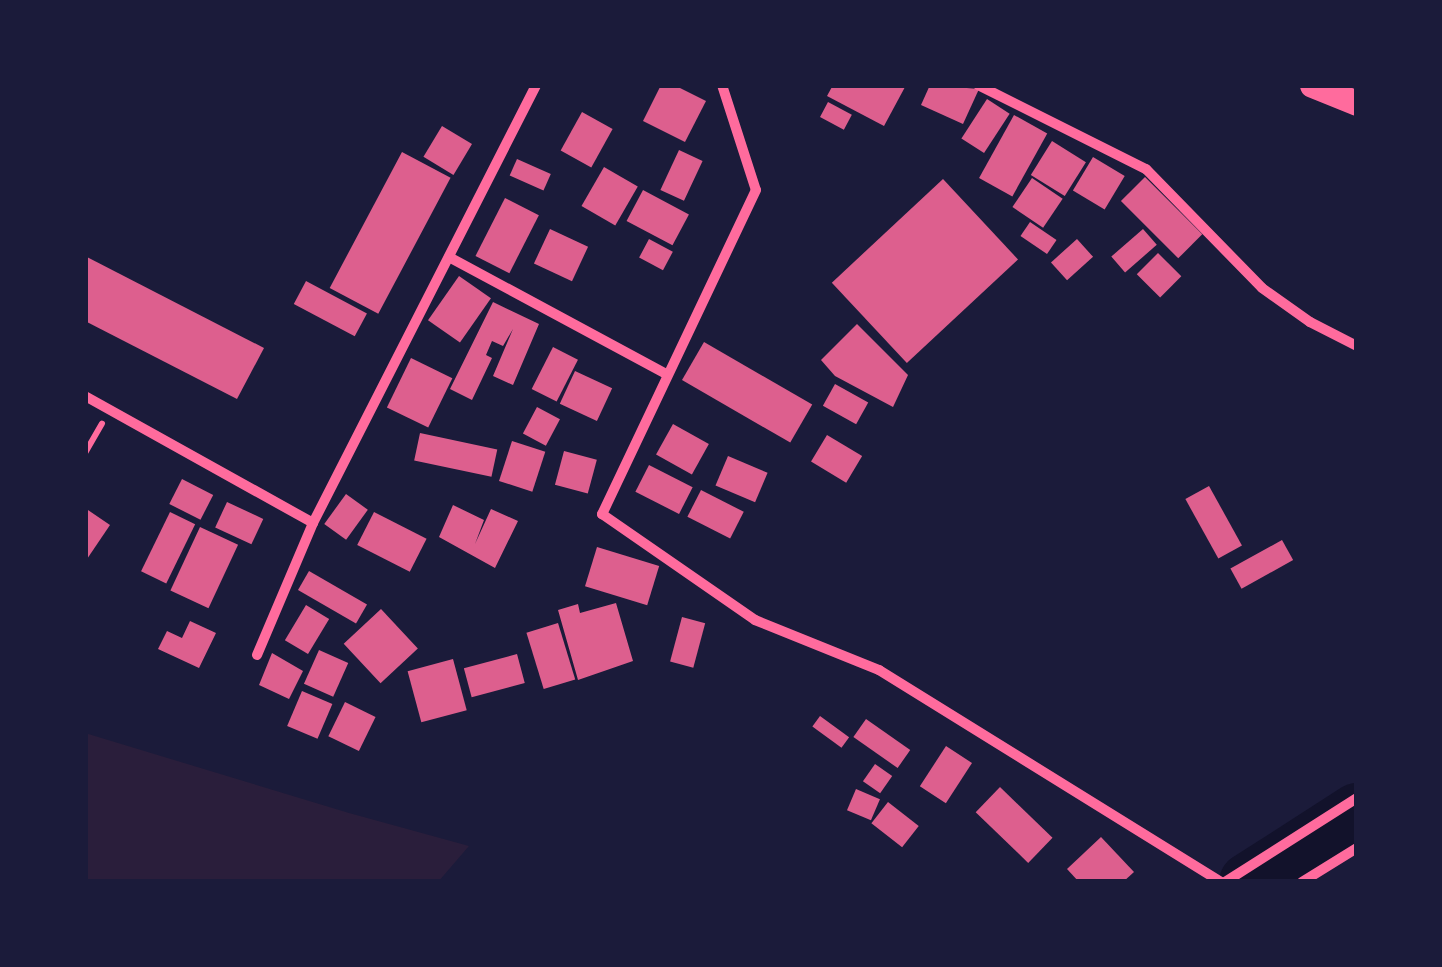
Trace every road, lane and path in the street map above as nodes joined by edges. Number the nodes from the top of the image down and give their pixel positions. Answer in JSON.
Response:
{"nodes":[{"id":1,"x":536,"y":85,"type":"edge"},
{"id":2,"x":722,"y":85,"type":"edge"},
{"id":3,"x":978,"y":85,"type":"edge"},
{"id":4,"x":1312,"y":85,"type":"edge"},
{"id":5,"x":1357,"y":103,"type":"edge"},
{"id":6,"x":449,"y":256,"type":"junction"},
{"id":7,"x":1357,"y":346,"type":"edge"},
{"id":8,"x":666,"y":374,"type":"junction"},
{"id":9,"x":85,"y":396,"type":"edge"},
{"id":10,"x":110,"y":410,"type":"junction"},
{"id":11,"x":85,"y":453,"type":"edge"},
{"id":12,"x":314,"y":523,"type":"junction"},
{"id":13,"x":257,"y":655,"type":"dead end"},
{"id":14,"x":1357,"y":798,"type":"edge"},
{"id":15,"x":1357,"y":848,"type":"edge"},
{"id":16,"x":1223,"y":882,"type":"edge"},
{"id":17,"x":1302,"y":882,"type":"edge"}],
"edges":[{"from":1,"to":6,"type":"street"},
{"from":2,"to":8,"type":"street"},
{"from":3,"to":7,"type":"street"},
{"from":4,"to":5,"type":"highway"},
{"from":6,"to":8,"type":"street"},
{"from":6,"to":12,"type":"street"},
{"from":8,"to":16,"type":"street"},
{"from":9,"to":10,"type":"street"},
{"from":10,"to":11,"type":"path"},
{"from":10,"to":12,"type":"street"},
{"from":12,"to":13,"type":"street"},
{"from":14,"to":16,"type":"street"},
{"from":15,"to":17,"type":"street"}]}
